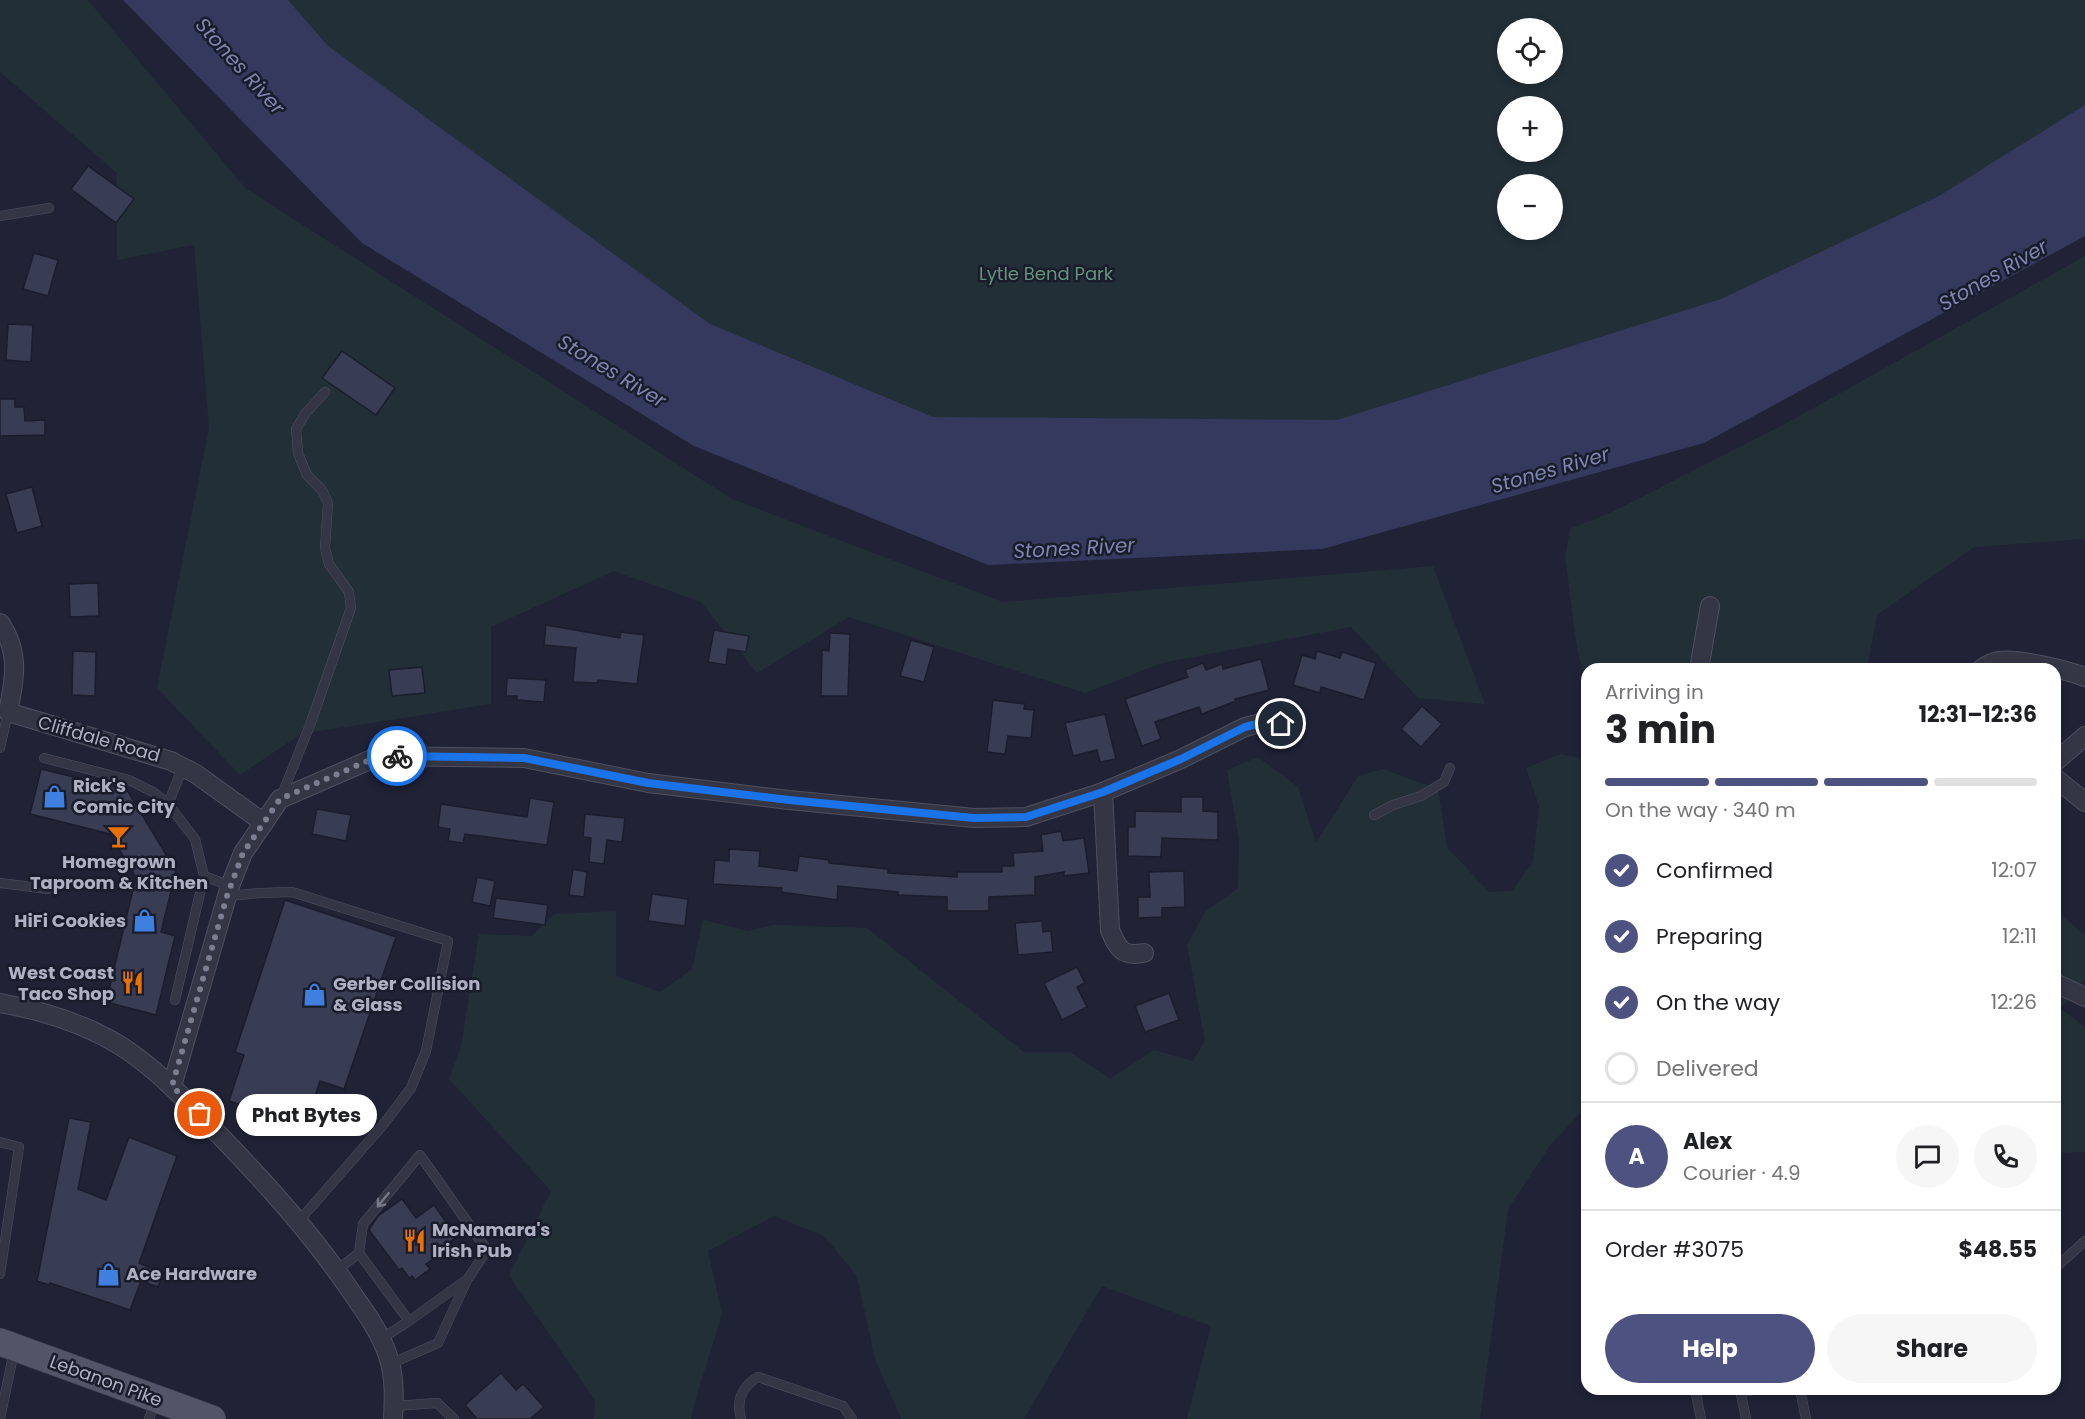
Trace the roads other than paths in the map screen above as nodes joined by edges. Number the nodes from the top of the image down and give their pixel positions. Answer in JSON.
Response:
{"nodes":[{"id":1,"x":49,"y":208,"type":"dead end"},
{"id":2,"x":0,"y":216,"type":"edge"},
{"id":3,"x":325,"y":392,"type":"dead end"},
{"id":4,"x":1710,"y":606,"type":"dead end"},
{"id":5,"x":0,"y":623,"type":"edge"},
{"id":6,"x":1700,"y":663,"type":"edge"},
{"id":7,"x":1994,"y":663,"type":"edge"},
{"id":8,"x":2021,"y":663,"type":"edge"},
{"id":9,"x":2061,"y":669,"type":"edge"},
{"id":10,"x":2085,"y":677,"type":"edge"},
{"id":11,"x":4,"y":711,"type":"edge"},
{"id":12,"x":1281,"y":724,"type":"dead end"},
{"id":13,"x":2085,"y":736,"type":"edge"},
{"id":14,"x":0,"y":748,"type":"edge"},
{"id":15,"x":2061,"y":757,"type":"edge"},
{"id":16,"x":45,"y":758,"type":"dead end"},
{"id":17,"x":183,"y":767,"type":"junction"},
{"id":18,"x":1450,"y":768,"type":"dead end"},
{"id":19,"x":2061,"y":783,"type":"edge"},
{"id":20,"x":1103,"y":792,"type":"junction"},
{"id":21,"x":280,"y":799,"type":"junction"},
{"id":22,"x":2085,"y":802,"type":"edge"},
{"id":23,"x":168,"y":804,"type":"junction"},
{"id":24,"x":1374,"y":815,"type":"dead end"},
{"id":25,"x":264,"y":823,"type":"junction"},
{"id":26,"x":204,"y":876,"type":"junction"},
{"id":27,"x":0,"y":883,"type":"edge"},
{"id":28,"x":48,"y":889,"type":"dead end"},
{"id":29,"x":228,"y":891,"type":"junction"},
{"id":30,"x":1144,"y":953,"type":"dead end"},
{"id":31,"x":2061,"y":986,"type":"edge"},
{"id":32,"x":2085,"y":997,"type":"edge"},
{"id":33,"x":175,"y":1000,"type":"dead end"},
{"id":34,"x":0,"y":1003,"type":"edge"},
{"id":35,"x":172,"y":1086,"type":"junction"},
{"id":36,"x":0,"y":1142,"type":"edge"},
{"id":37,"x":299,"y":1221,"type":"junction"},
{"id":38,"x":2085,"y":1241,"type":"edge"},
{"id":39,"x":358,"y":1253,"type":"junction"},
{"id":40,"x":2061,"y":1263,"type":"edge"},
{"id":41,"x":337,"y":1270,"type":"junction"},
{"id":42,"x":0,"y":1274,"type":"edge"},
{"id":43,"x":467,"y":1280,"type":"junction"},
{"id":44,"x":409,"y":1321,"type":"junction"},
{"id":45,"x":381,"y":1339,"type":"junction"},
{"id":46,"x":7,"y":1345,"type":"edge"},
{"id":47,"x":390,"y":1364,"type":"junction"},
{"id":48,"x":4,"y":1385,"type":"edge"},
{"id":49,"x":1696,"y":1395,"type":"edge"},
{"id":50,"x":1741,"y":1395,"type":"edge"},
{"id":51,"x":1801,"y":1395,"type":"edge"},
{"id":52,"x":153,"y":1409,"type":"edge"},
{"id":53,"x":394,"y":1412,"type":"edge"},
{"id":54,"x":0,"y":1419,"type":"edge"},
{"id":55,"x":212,"y":1419,"type":"edge"},
{"id":56,"x":454,"y":1419,"type":"edge"},
{"id":57,"x":741,"y":1419,"type":"edge"},
{"id":58,"x":852,"y":1419,"type":"edge"},
{"id":59,"x":1701,"y":1419,"type":"edge"},
{"id":60,"x":1746,"y":1419,"type":"edge"},
{"id":61,"x":1806,"y":1419,"type":"edge"}],
"edges":[{"from":1,"to":2,"type":"lane"},
{"from":3,"to":21,"type":"lane"},
{"from":4,"to":6,"type":"street"},
{"from":5,"to":11,"type":"street"},
{"from":7,"to":8,"type":"street"},
{"from":9,"to":10,"type":"street"},
{"from":11,"to":14,"type":"lane"},
{"from":11,"to":17,"type":"street","name":"Cliffdale Road"},
{"from":12,"to":20,"type":"street"},
{"from":13,"to":15,"type":"street"},
{"from":16,"to":23,"type":"lane"},
{"from":17,"to":23,"type":"lane"},
{"from":17,"to":25,"type":"street","name":"Cliffdale Road"},
{"from":18,"to":24,"type":"lane"},
{"from":19,"to":22,"type":"street"},
{"from":20,"to":21,"type":"street"},
{"from":20,"to":30,"type":"street"},
{"from":21,"to":25,"type":"street"},
{"from":23,"to":26,"type":"lane"},
{"from":25,"to":29,"type":"street"},
{"from":26,"to":29,"type":"lane"},
{"from":26,"to":33,"type":"lane"},
{"from":27,"to":28,"type":"lane"},
{"from":29,"to":35,"type":"street"},
{"from":29,"to":37,"type":"lane"},
{"from":31,"to":32,"type":"street"},
{"from":34,"to":35,"type":"street"},
{"from":35,"to":37,"type":"street"},
{"from":36,"to":42,"type":"lane"},
{"from":37,"to":41,"type":"street"},
{"from":38,"to":40,"type":"lane"},
{"from":39,"to":41,"type":"lane"},
{"from":43,"to":39,"type":"lane","one_way":true},
{"from":39,"to":44,"type":"lane"},
{"from":41,"to":45,"type":"street"},
{"from":43,"to":44,"type":"lane"},
{"from":43,"to":47,"type":"lane"},
{"from":44,"to":45,"type":"lane"},
{"from":45,"to":47,"type":"street"},
{"from":46,"to":48,"type":"lane"},
{"from":46,"to":52,"type":"main road","name":"Lebanon Pike"},
{"from":47,"to":53,"type":"street"},
{"from":48,"to":54,"type":"lane"},
{"from":49,"to":59,"type":"lane"},
{"from":50,"to":60,"type":"lane"},
{"from":51,"to":61,"type":"lane"},
{"from":52,"to":55,"type":"main road","name":"Lebanon Pike"},
{"from":53,"to":56,"type":"lane"},
{"from":57,"to":58,"type":"lane"}]}
